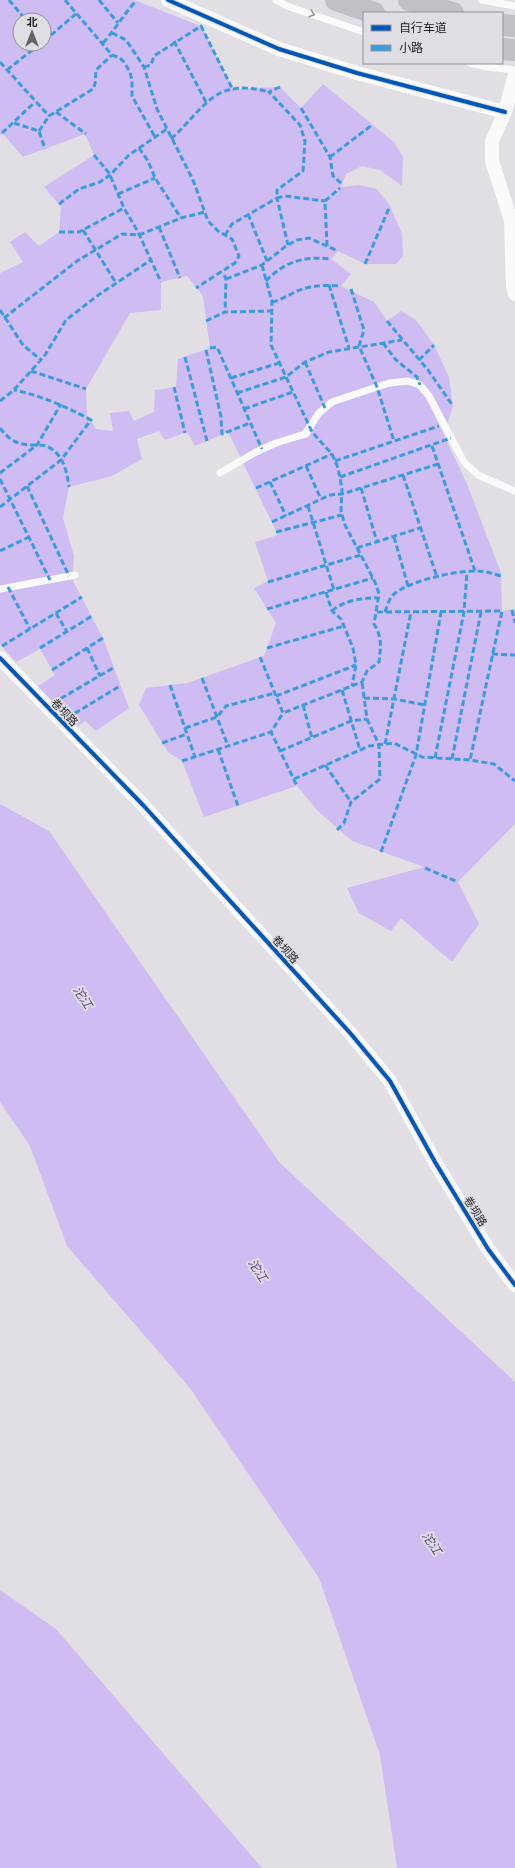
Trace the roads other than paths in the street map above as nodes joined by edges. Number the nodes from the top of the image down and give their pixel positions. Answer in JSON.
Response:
{"nodes":[{"id":1,"x":168,"y":0,"type":"edge"},
{"id":2,"x":276,"y":0,"type":"edge"},
{"id":3,"x":336,"y":0,"type":"edge"},
{"id":4,"x":409,"y":0,"type":"edge"},
{"id":5,"x":482,"y":0,"type":"edge"},
{"id":6,"x":515,"y":6,"type":"edge"},
{"id":7,"x":371,"y":12,"type":"edge"},
{"id":8,"x":450,"y":12,"type":"edge"},
{"id":9,"x":503,"y":25,"type":"edge"},
{"id":10,"x":515,"y":26,"type":"edge"},
{"id":11,"x":363,"y":32,"type":"edge"},
{"id":12,"x":503,"y":49,"type":"edge"},
{"id":13,"x":515,"y":50,"type":"edge"},
{"id":14,"x":474,"y":64,"type":"edge"},
{"id":15,"x":515,"y":70,"type":"edge"},
{"id":16,"x":515,"y":74,"type":"edge"},
{"id":17,"x":505,"y":112,"type":"junction"},
{"id":18,"x":515,"y":294,"type":"edge"},
{"id":19,"x":220,"y":473,"type":"dead end"},
{"id":20,"x":515,"y":491,"type":"edge"},
{"id":21,"x":75,"y":575,"type":"dead end"},
{"id":22,"x":0,"y":589,"type":"edge"},
{"id":23,"x":0,"y":658,"type":"edge"},
{"id":24,"x":515,"y":1285,"type":"edge"}],
"edges":[{"from":1,"to":17,"type":"street"},
{"from":2,"to":11,"type":"lane","one_way":true},
{"from":3,"to":7,"type":"highway"},
{"from":4,"to":8,"type":"highway"},
{"from":5,"to":6,"type":"lane"},
{"from":9,"to":10,"type":"highway"},
{"from":12,"to":13,"type":"highway"},
{"from":14,"to":15,"type":"lane"},
{"from":16,"to":17,"type":"street"},
{"from":17,"to":18,"type":"street"},
{"from":19,"to":20,"type":"lane"},
{"from":21,"to":22,"type":"lane"},
{"from":23,"to":24,"type":"street","name":"卷坝路"}]}
